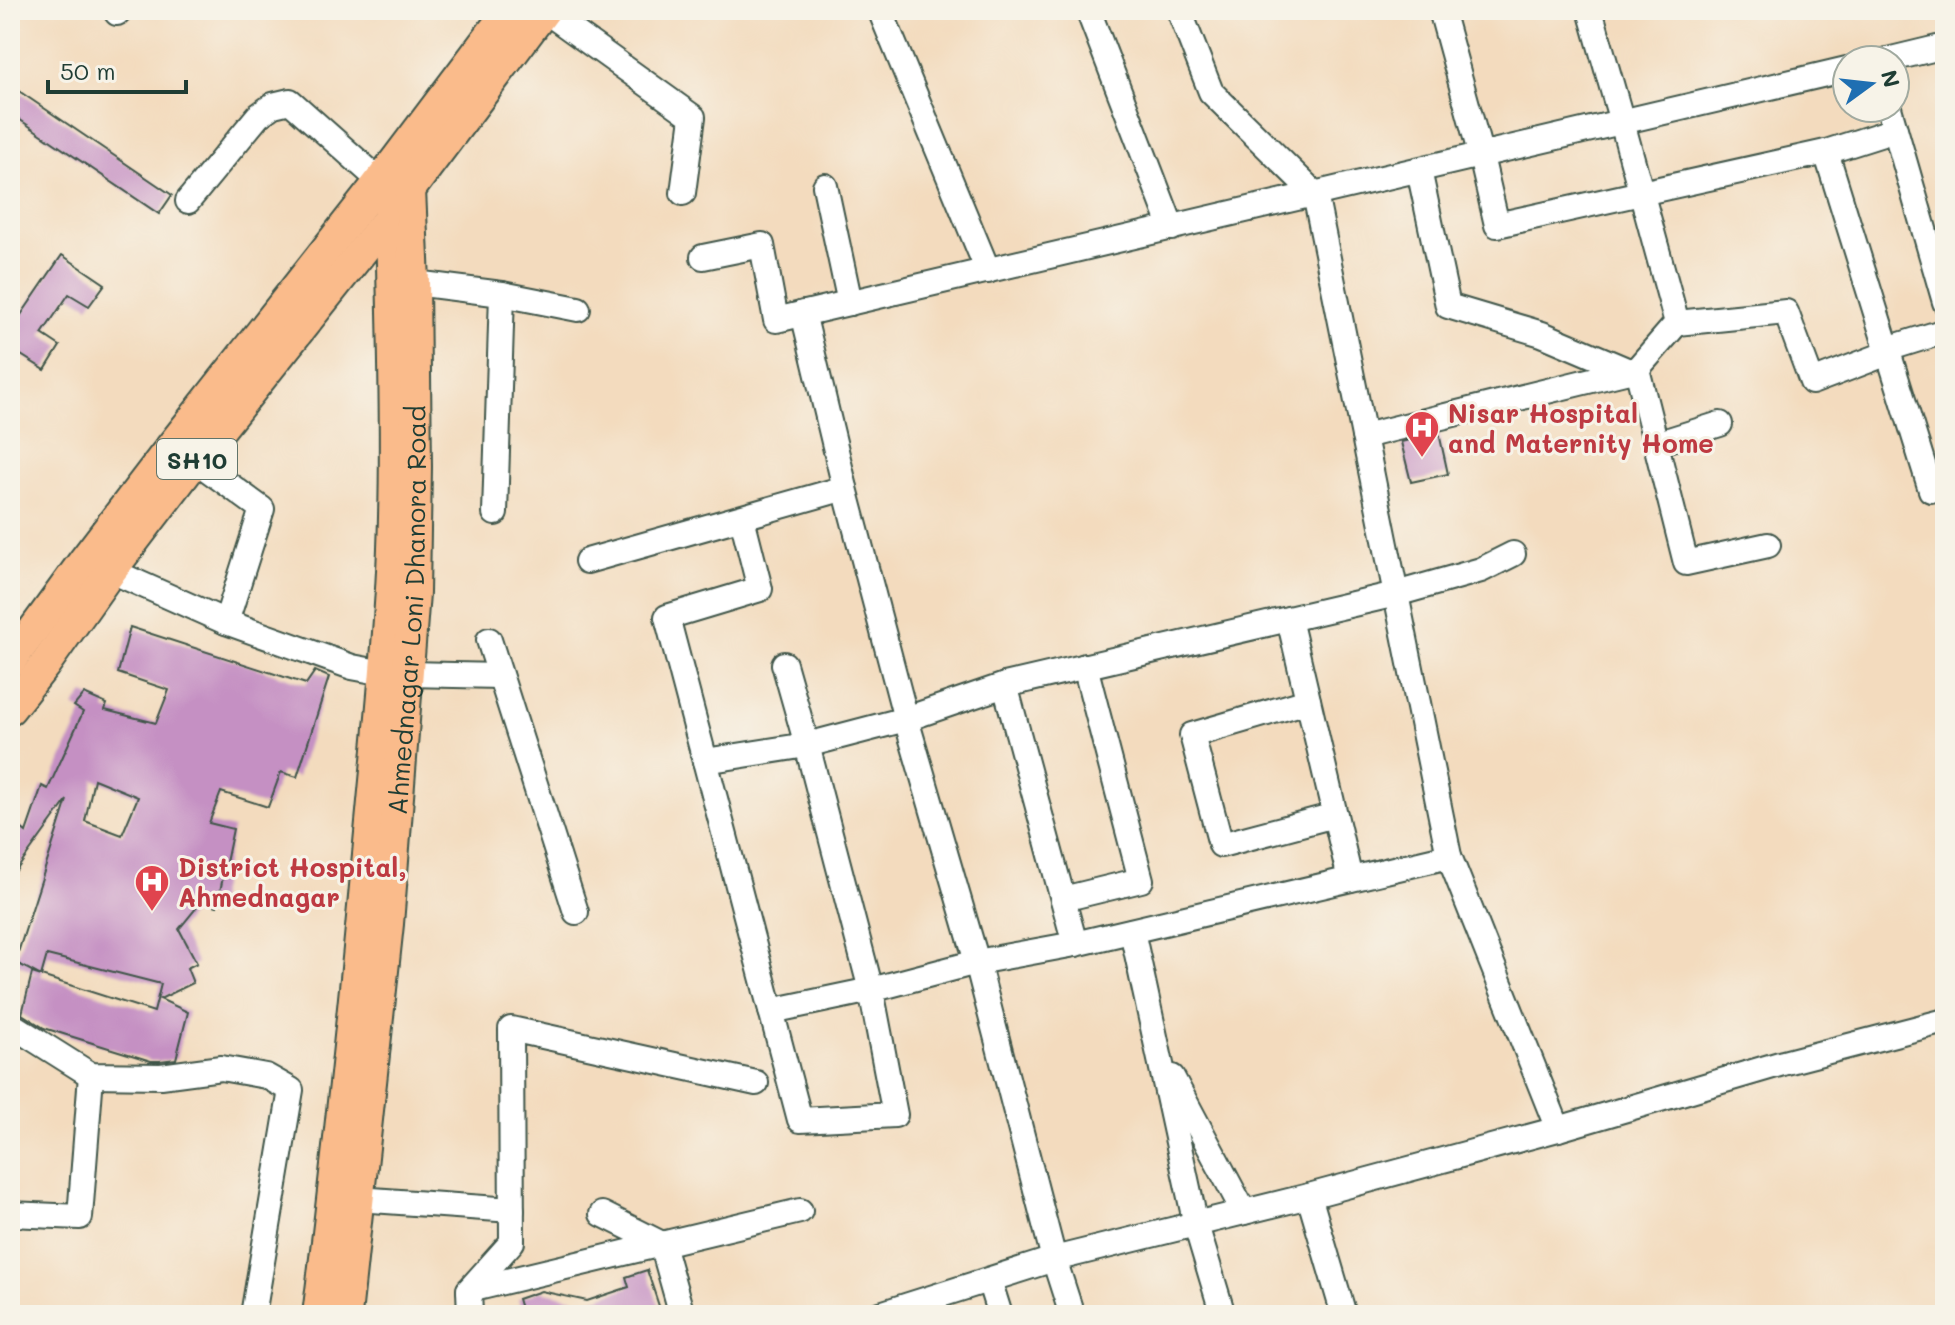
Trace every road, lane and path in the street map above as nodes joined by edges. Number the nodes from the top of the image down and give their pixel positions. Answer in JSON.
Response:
{"nodes":[{"id":1,"x":509,"y":10,"type":"edge"},
{"id":2,"x":544,"y":10,"type":"edge"},
{"id":3,"x":880,"y":10,"type":"edge"},
{"id":4,"x":1088,"y":10,"type":"edge"},
{"id":5,"x":1179,"y":10,"type":"edge"},
{"id":6,"x":1441,"y":10,"type":"edge"},
{"id":7,"x":1590,"y":10,"type":"edge"},
{"id":8,"x":1945,"y":46,"type":"edge"},
{"id":9,"x":1911,"y":54,"type":"edge"},
{"id":10,"x":1831,"y":73,"type":"edge"},
{"id":11,"x":1622,"y":122,"type":"junction"},
{"id":12,"x":1882,"y":124,"type":"edge"},
{"id":13,"x":1893,"y":124,"type":"edge"},
{"id":14,"x":1826,"y":152,"type":"junction"},
{"id":15,"x":1481,"y":156,"type":"junction"},
{"id":16,"x":1419,"y":170,"type":"junction"},
{"id":17,"x":388,"y":172,"type":"junction"},
{"id":18,"x":825,"y":186,"type":"dead end"},
{"id":19,"x":410,"y":189,"type":"junction"},
{"id":20,"x":683,"y":193,"type":"dead end"},
{"id":21,"x":1315,"y":194,"type":"junction"},
{"id":22,"x":1642,"y":194,"type":"junction"},
{"id":23,"x":188,"y":201,"type":"dead end"},
{"id":24,"x":391,"y":215,"type":"junction"},
{"id":25,"x":1172,"y":228,"type":"junction"},
{"id":26,"x":703,"y":257,"type":"dead end"},
{"id":27,"x":988,"y":271,"type":"junction"},
{"id":28,"x":403,"y":281,"type":"junction"},
{"id":29,"x":502,"y":294,"type":"junction"},
{"id":30,"x":1945,"y":302,"type":"edge"},
{"id":31,"x":850,"y":303,"type":"junction"},
{"id":32,"x":578,"y":309,"type":"dead end"},
{"id":33,"x":803,"y":313,"type":"junction"},
{"id":34,"x":1677,"y":323,"type":"junction"},
{"id":35,"x":1945,"y":331,"type":"edge"},
{"id":36,"x":1888,"y":351,"type":"junction"},
{"id":37,"x":1633,"y":370,"type":"junction"},
{"id":38,"x":1720,"y":424,"type":"dead end"},
{"id":39,"x":1364,"y":436,"type":"junction"},
{"id":40,"x":1656,"y":444,"type":"junction"},
{"id":41,"x":184,"y":453,"type":"junction"},
{"id":42,"x":1945,"y":485,"type":"edge"},
{"id":43,"x":845,"y":488,"type":"junction"},
{"id":44,"x":495,"y":513,"type":"dead end"},
{"id":45,"x":742,"y":518,"type":"junction"},
{"id":46,"x":1768,"y":545,"type":"dead end"},
{"id":47,"x":1513,"y":554,"type":"dead end"},
{"id":48,"x":587,"y":561,"type":"dead end"},
{"id":49,"x":98,"y":565,"type":"junction"},
{"id":50,"x":1396,"y":594,"type":"junction"},
{"id":51,"x":1289,"y":619,"type":"junction"},
{"id":52,"x":226,"y":622,"type":"junction"},
{"id":53,"x":489,"y":640,"type":"dead end"},
{"id":54,"x":10,"y":662,"type":"edge"},
{"id":55,"x":784,"y":664,"type":"dead end"},
{"id":56,"x":1085,"y":666,"type":"junction"},
{"id":57,"x":396,"y":673,"type":"junction"},
{"id":58,"x":500,"y":676,"type":"junction"},
{"id":59,"x":1005,"y":685,"type":"junction"},
{"id":60,"x":1308,"y":701,"type":"junction"},
{"id":61,"x":10,"y":709,"type":"edge"},
{"id":62,"x":906,"y":719,"type":"junction"},
{"id":63,"x":807,"y":745,"type":"junction"},
{"id":64,"x":705,"y":761,"type":"junction"},
{"id":65,"x":1335,"y":815,"type":"junction"},
{"id":66,"x":1449,"y":856,"type":"junction"},
{"id":67,"x":1350,"y":879,"type":"junction"},
{"id":68,"x":1063,"y":899,"type":"junction"},
{"id":69,"x":576,"y":912,"type":"dead end"},
{"id":70,"x":1132,"y":931,"type":"junction"},
{"id":71,"x":1075,"y":944,"type":"junction"},
{"id":72,"x":977,"y":962,"type":"junction"},
{"id":73,"x":871,"y":990,"type":"junction"},
{"id":74,"x":771,"y":1011,"type":"junction"},
{"id":75,"x":1945,"y":1021,"type":"edge"},
{"id":76,"x":10,"y":1024,"type":"edge"},
{"id":77,"x":1158,"y":1051,"type":"junction"},
{"id":78,"x":91,"y":1075,"type":"junction"},
{"id":79,"x":756,"y":1083,"type":"dead end"},
{"id":80,"x":1558,"y":1129,"type":"junction"},
{"id":81,"x":1309,"y":1196,"type":"junction"},
{"id":82,"x":358,"y":1199,"type":"junction"},
{"id":83,"x":512,"y":1210,"type":"junction"},
{"id":84,"x":800,"y":1211,"type":"dead end"},
{"id":85,"x":1244,"y":1212,"type":"junction"},
{"id":86,"x":10,"y":1214,"type":"edge"},
{"id":87,"x":602,"y":1214,"type":"dead end"},
{"id":88,"x":1196,"y":1225,"type":"junction"},
{"id":89,"x":662,"y":1244,"type":"junction"},
{"id":90,"x":1054,"y":1259,"type":"junction"},
{"id":91,"x":989,"y":1280,"type":"junction"},
{"id":92,"x":469,"y":1290,"type":"junction"},
{"id":93,"x":253,"y":1315,"type":"edge"},
{"id":94,"x":318,"y":1315,"type":"edge"},
{"id":95,"x":346,"y":1315,"type":"edge"},
{"id":96,"x":470,"y":1315,"type":"edge"},
{"id":97,"x":682,"y":1315,"type":"edge"},
{"id":98,"x":877,"y":1315,"type":"edge"},
{"id":99,"x":1000,"y":1315,"type":"edge"},
{"id":100,"x":1072,"y":1315,"type":"edge"},
{"id":101,"x":1223,"y":1315,"type":"edge"},
{"id":102,"x":1344,"y":1315,"type":"edge"}],
"edges":[{"from":1,"to":17,"type":"main road","number":"SH10"},
{"from":2,"to":19,"type":"main road","number":"SH10"},
{"from":2,"to":20,"type":"street"},
{"from":3,"to":27,"type":"street"},
{"from":4,"to":25,"type":"street"},
{"from":5,"to":21,"type":"street"},
{"from":6,"to":15,"type":"street"},
{"from":7,"to":11,"type":"street"},
{"from":8,"to":9,"type":"street"},
{"from":10,"to":11,"type":"street"},
{"from":11,"to":15,"type":"street"},
{"from":11,"to":22,"type":"street"},
{"from":12,"to":14,"type":"street"},
{"from":13,"to":30,"type":"street"},
{"from":14,"to":22,"type":"street"},
{"from":14,"to":36,"type":"street"},
{"from":15,"to":16,"type":"street"},
{"from":15,"to":22,"type":"street"},
{"from":16,"to":21,"type":"street"},
{"from":16,"to":37,"type":"street"},
{"from":17,"to":19,"type":"main road","name":"Ahmednagar Loni Dhanora Road"},
{"from":17,"to":23,"type":"street"},
{"from":17,"to":24,"type":"main road","name":"Ahmednagar Loni Dhanora Road"},
{"from":17,"to":41,"type":"main road","number":"SH10"},
{"from":18,"to":31,"type":"street"},
{"from":19,"to":24,"type":"main road","number":"SH10"},
{"from":19,"to":28,"type":"main road","name":"Ahmednagar Loni Dhanora Road"},
{"from":21,"to":25,"type":"street"},
{"from":21,"to":39,"type":"street"},
{"from":22,"to":34,"type":"street"},
{"from":24,"to":28,"type":"main road","name":"Ahmednagar Loni Dhanora Road"},
{"from":24,"to":41,"type":"main road","number":"SH10"},
{"from":25,"to":27,"type":"street"},
{"from":26,"to":33,"type":"street"},
{"from":27,"to":31,"type":"street"},
{"from":28,"to":29,"type":"street"},
{"from":28,"to":57,"type":"main road","name":"Ahmednagar Loni Dhanora Road"},
{"from":29,"to":32,"type":"street"},
{"from":29,"to":44,"type":"street"},
{"from":31,"to":33,"type":"street"},
{"from":33,"to":43,"type":"street"},
{"from":34,"to":36,"type":"street"},
{"from":34,"to":37,"type":"street"},
{"from":35,"to":36,"type":"street"},
{"from":36,"to":42,"type":"street"},
{"from":37,"to":39,"type":"street"},
{"from":37,"to":40,"type":"street"},
{"from":38,"to":40,"type":"street"},
{"from":39,"to":50,"type":"street"},
{"from":40,"to":46,"type":"street"},
{"from":41,"to":49,"type":"main road","number":"SH10"},
{"from":41,"to":52,"type":"street"},
{"from":43,"to":45,"type":"street"},
{"from":43,"to":62,"type":"street"},
{"from":45,"to":48,"type":"street"},
{"from":45,"to":64,"type":"street"},
{"from":47,"to":50,"type":"street"},
{"from":49,"to":52,"type":"street"},
{"from":49,"to":54,"type":"main road","number":"SH10"},
{"from":49,"to":61,"type":"main road","number":"SH10"},
{"from":50,"to":51,"type":"street"},
{"from":50,"to":66,"type":"street"},
{"from":51,"to":56,"type":"street"},
{"from":51,"to":60,"type":"street"},
{"from":52,"to":57,"type":"street"},
{"from":53,"to":58,"type":"street"},
{"from":55,"to":63,"type":"street"},
{"from":56,"to":59,"type":"street"},
{"from":56,"to":68,"type":"street"},
{"from":57,"to":58,"type":"street"},
{"from":57,"to":82,"type":"main road","name":"Ahmednagar Loni Dhanora Road"},
{"from":57,"to":94,"type":"main road","name":"Ahmednagar Loni Dhanora Road"},
{"from":58,"to":69,"type":"street"},
{"from":59,"to":62,"type":"street"},
{"from":59,"to":68,"type":"street"},
{"from":60,"to":65,"type":"street"},
{"from":60,"to":65,"type":"street"},
{"from":62,"to":63,"type":"street"},
{"from":62,"to":72,"type":"street"},
{"from":63,"to":64,"type":"street"},
{"from":63,"to":73,"type":"street"},
{"from":64,"to":74,"type":"street"},
{"from":65,"to":67,"type":"street"},
{"from":66,"to":67,"type":"street"},
{"from":66,"to":80,"type":"street"},
{"from":67,"to":70,"type":"street"},
{"from":68,"to":71,"type":"street"},
{"from":70,"to":71,"type":"street"},
{"from":70,"to":77,"type":"street"},
{"from":71,"to":72,"type":"street"},
{"from":72,"to":73,"type":"street"},
{"from":72,"to":90,"type":"street"},
{"from":73,"to":74,"type":"street"},
{"from":73,"to":74,"type":"street"},
{"from":75,"to":80,"type":"street"},
{"from":76,"to":78,"type":"street"},
{"from":77,"to":85,"type":"street"},
{"from":77,"to":88,"type":"street"},
{"from":78,"to":86,"type":"street"},
{"from":78,"to":93,"type":"street"},
{"from":79,"to":83,"type":"street"},
{"from":80,"to":81,"type":"street"},
{"from":81,"to":85,"type":"street"},
{"from":81,"to":102,"type":"street"},
{"from":82,"to":83,"type":"street"},
{"from":82,"to":95,"type":"main road","name":"Ahmednagar Loni Dhanora Road"},
{"from":83,"to":92,"type":"street"},
{"from":84,"to":89,"type":"street"},
{"from":85,"to":88,"type":"street"},
{"from":87,"to":89,"type":"street"},
{"from":88,"to":90,"type":"street"},
{"from":88,"to":101,"type":"street"},
{"from":89,"to":92,"type":"street"},
{"from":89,"to":97,"type":"street"},
{"from":90,"to":91,"type":"street"},
{"from":90,"to":100,"type":"street"},
{"from":91,"to":98,"type":"street"},
{"from":91,"to":99,"type":"street"},
{"from":92,"to":96,"type":"street"}]}
